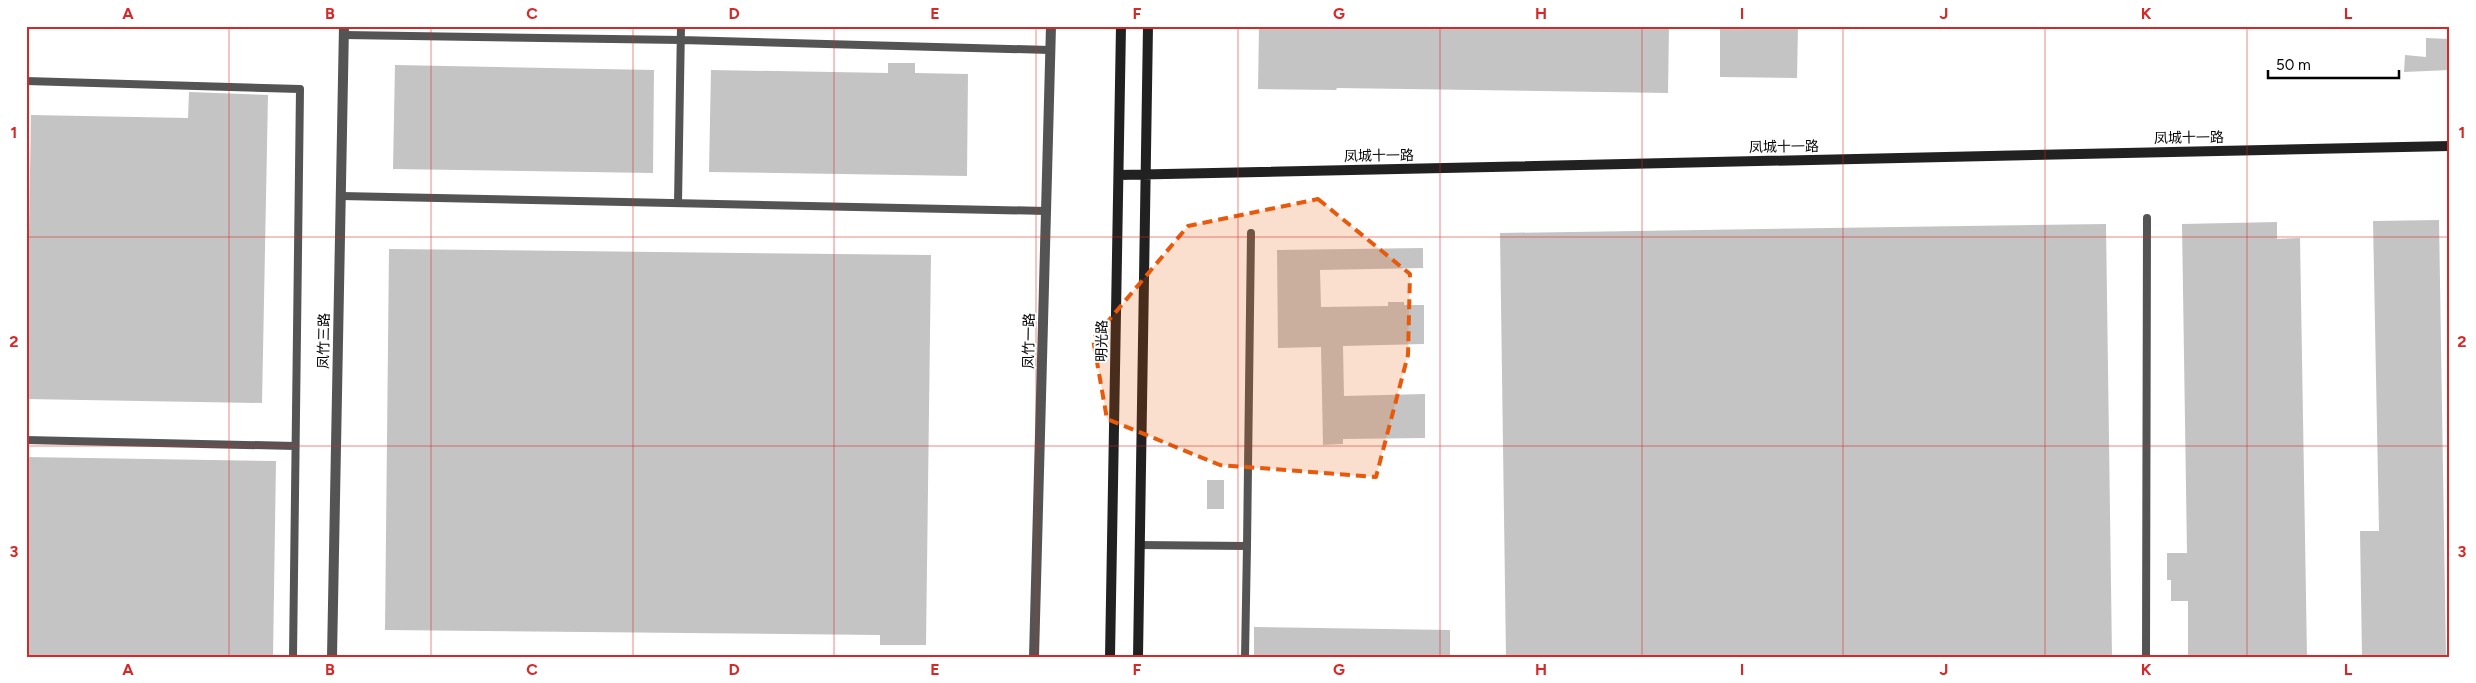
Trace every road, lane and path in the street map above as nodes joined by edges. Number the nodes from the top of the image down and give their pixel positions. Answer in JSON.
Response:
{"nodes":[{"id":1,"x":682,"y":26,"type":"edge"},
{"id":2,"x":1051,"y":26,"type":"edge"},
{"id":3,"x":1121,"y":26,"type":"edge"},
{"id":4,"x":1148,"y":26,"type":"edge"},
{"id":5,"x":344,"y":30,"type":"edge"},
{"id":6,"x":681,"y":40,"type":"junction"},
{"id":7,"x":1050,"y":50,"type":"junction"},
{"id":8,"x":26,"y":81,"type":"edge"},
{"id":9,"x":2450,"y":146,"type":"edge"},
{"id":10,"x":1119,"y":175,"type":"junction"},
{"id":11,"x":1145,"y":175,"type":"junction"},
{"id":12,"x":341,"y":196,"type":"junction"},
{"id":13,"x":678,"y":203,"type":"junction"},
{"id":14,"x":1046,"y":211,"type":"junction"},
{"id":15,"x":2147,"y":218,"type":"dead end"},
{"id":16,"x":1251,"y":233,"type":"dead end"},
{"id":17,"x":26,"y":440,"type":"edge"},
{"id":18,"x":295,"y":446,"type":"junction"},
{"id":19,"x":1140,"y":545,"type":"junction"},
{"id":20,"x":1247,"y":546,"type":"junction"},
{"id":21,"x":293,"y":657,"type":"edge"},
{"id":22,"x":332,"y":657,"type":"edge"},
{"id":23,"x":1034,"y":657,"type":"edge"},
{"id":24,"x":1110,"y":657,"type":"edge"},
{"id":25,"x":1138,"y":657,"type":"edge"},
{"id":26,"x":1245,"y":657,"type":"edge"},
{"id":27,"x":2146,"y":657,"type":"edge"}],
"edges":[{"from":1,"to":6,"type":"lane"},
{"from":2,"to":7,"type":"street","name":"凤竹一路"},
{"from":3,"to":10,"type":"street","name":"明光路"},
{"from":4,"to":11,"type":"street"},
{"from":5,"to":6,"type":"lane"},
{"from":5,"to":12,"type":"street","name":"凤竹三路"},
{"from":6,"to":7,"type":"lane"},
{"from":6,"to":13,"type":"lane"},
{"from":7,"to":14,"type":"street","name":"凤竹一路"},
{"from":8,"to":18,"type":"lane"},
{"from":9,"to":11,"type":"street","name":"凤城十一路"},
{"from":10,"to":11,"type":"street","name":"凤城十一路"},
{"from":10,"to":24,"type":"street","name":"明光路"},
{"from":11,"to":19,"type":"street"},
{"from":12,"to":13,"type":"lane"},
{"from":12,"to":22,"type":"street","name":"凤竹三路"},
{"from":13,"to":14,"type":"lane"},
{"from":14,"to":23,"type":"street","name":"凤竹一路"},
{"from":15,"to":27,"type":"lane"},
{"from":16,"to":20,"type":"lane"},
{"from":17,"to":18,"type":"lane"},
{"from":18,"to":21,"type":"lane"},
{"from":19,"to":20,"type":"lane"},
{"from":19,"to":25,"type":"street"},
{"from":20,"to":26,"type":"lane"}]}
